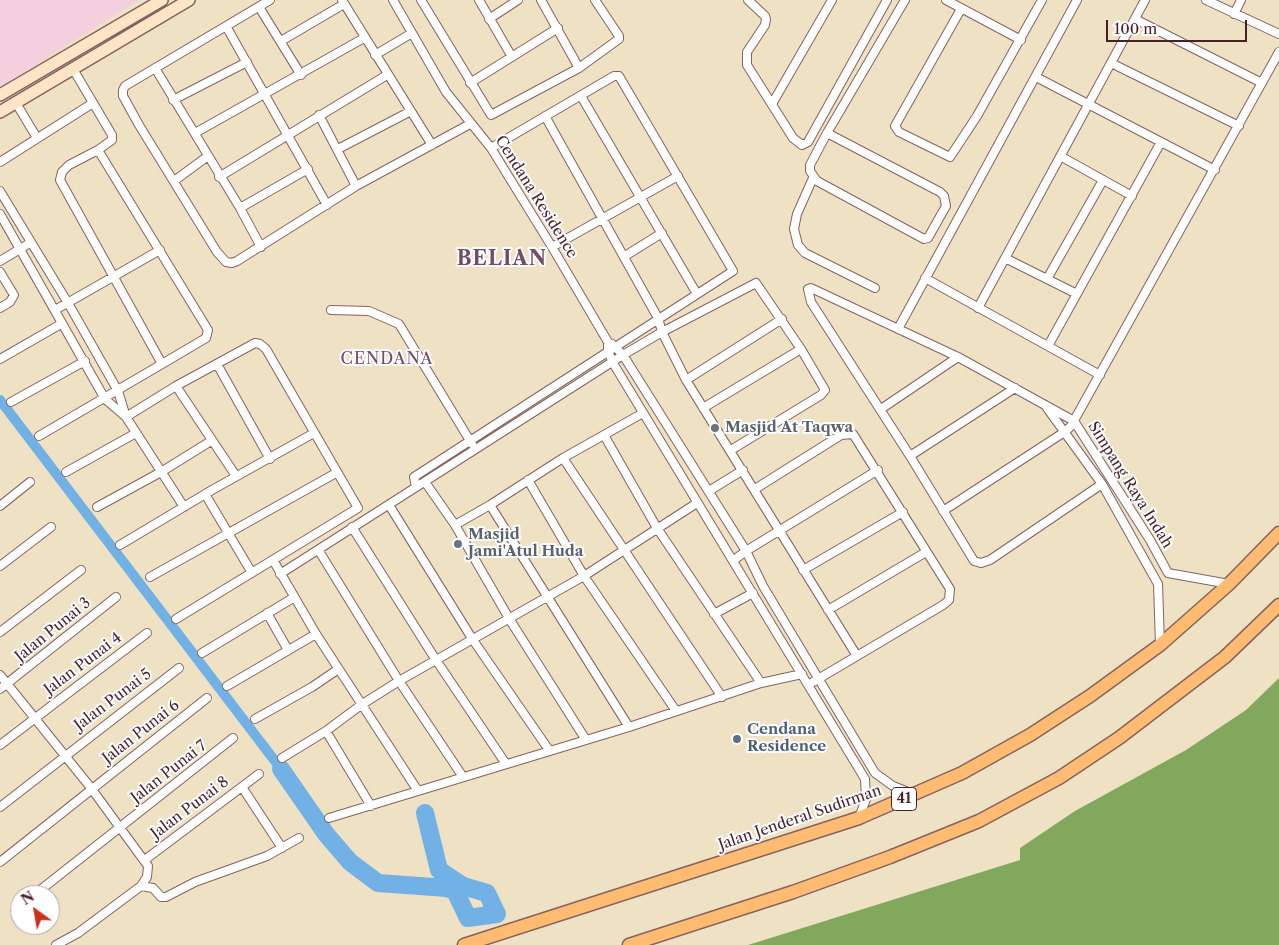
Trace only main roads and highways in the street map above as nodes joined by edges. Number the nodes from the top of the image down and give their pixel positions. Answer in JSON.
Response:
{"nodes":[{"id":1,"x":162,"y":0,"type":"edge"},
{"id":2,"x":189,"y":0,"type":"edge"},
{"id":3,"x":0,"y":95,"type":"edge"},
{"id":4,"x":0,"y":112,"type":"edge"},
{"id":5,"x":1279,"y":532,"type":"edge"},
{"id":6,"x":1279,"y":605,"type":"edge"},
{"id":7,"x":464,"y":945,"type":"edge"},
{"id":8,"x":629,"y":945,"type":"edge"}],
"edges":[{"from":1,"to":3,"type":"main road"},
{"from":2,"to":4,"type":"main road"},
{"from":5,"to":7,"type":"highway","name":"Jalan Jenderal Sudirman","number":"41"},
{"from":6,"to":8,"type":"highway"}]}
